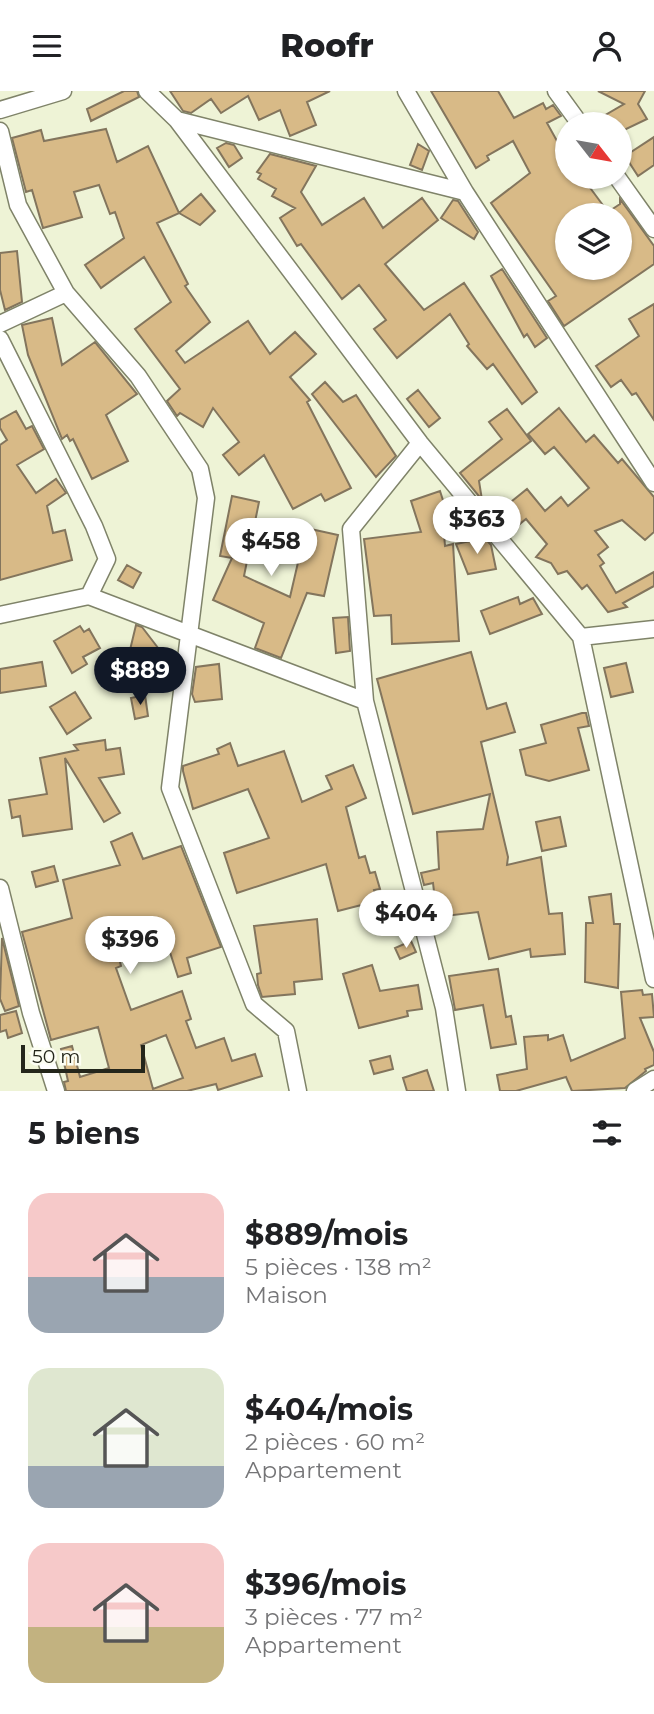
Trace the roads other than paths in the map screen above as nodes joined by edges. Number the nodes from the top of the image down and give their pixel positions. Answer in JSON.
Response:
{"nodes":[{"id":1,"x":63,"y":91,"type":"edge"},
{"id":2,"x":147,"y":91,"type":"edge"},
{"id":3,"x":406,"y":91,"type":"edge"},
{"id":4,"x":561,"y":94,"type":"edge"},
{"id":5,"x":0,"y":110,"type":"edge"},
{"id":6,"x":572,"y":112,"type":"edge"},
{"id":7,"x":177,"y":120,"type":"junction"},
{"id":8,"x":0,"y":131,"type":"edge"},
{"id":9,"x":626,"y":189,"type":"edge"},
{"id":10,"x":466,"y":192,"type":"junction"},
{"id":11,"x":654,"y":229,"type":"edge"},
{"id":12,"x":66,"y":293,"type":"junction"},
{"id":13,"x":0,"y":324,"type":"edge"},
{"id":14,"x":0,"y":339,"type":"edge"},
{"id":15,"x":420,"y":443,"type":"junction"},
{"id":16,"x":654,"y":483,"type":"edge"},
{"id":17,"x":89,"y":596,"type":"junction"},
{"id":18,"x":0,"y":615,"type":"edge"},
{"id":19,"x":654,"y":629,"type":"edge"},
{"id":20,"x":189,"y":637,"type":"junction"},
{"id":21,"x":581,"y":637,"type":"junction"},
{"id":22,"x":365,"y":701,"type":"junction"},
{"id":23,"x":0,"y":888,"type":"edge"},
{"id":24,"x":654,"y":979,"type":"edge"},
{"id":25,"x":654,"y":1079,"type":"edge"},
{"id":26,"x":56,"y":1091,"type":"edge"},
{"id":27,"x":298,"y":1091,"type":"edge"},
{"id":28,"x":457,"y":1091,"type":"edge"},
{"id":29,"x":635,"y":1091,"type":"edge"}],
"edges":[{"from":1,"to":5,"type":"street"},
{"from":2,"to":7,"type":"street"},
{"from":3,"to":10,"type":"street"},
{"from":4,"to":6,"type":"street"},
{"from":7,"to":10,"type":"street"},
{"from":7,"to":15,"type":"street"},
{"from":8,"to":12,"type":"street"},
{"from":9,"to":11,"type":"street"},
{"from":10,"to":16,"type":"street"},
{"from":12,"to":13,"type":"street"},
{"from":12,"to":20,"type":"street"},
{"from":14,"to":17,"type":"street"},
{"from":15,"to":21,"type":"street"},
{"from":15,"to":22,"type":"street"},
{"from":17,"to":18,"type":"street"},
{"from":17,"to":20,"type":"street"},
{"from":19,"to":21,"type":"street"},
{"from":20,"to":22,"type":"street"},
{"from":20,"to":27,"type":"street"},
{"from":21,"to":24,"type":"street"},
{"from":22,"to":28,"type":"street"},
{"from":23,"to":26,"type":"street"},
{"from":25,"to":29,"type":"street"}]}
